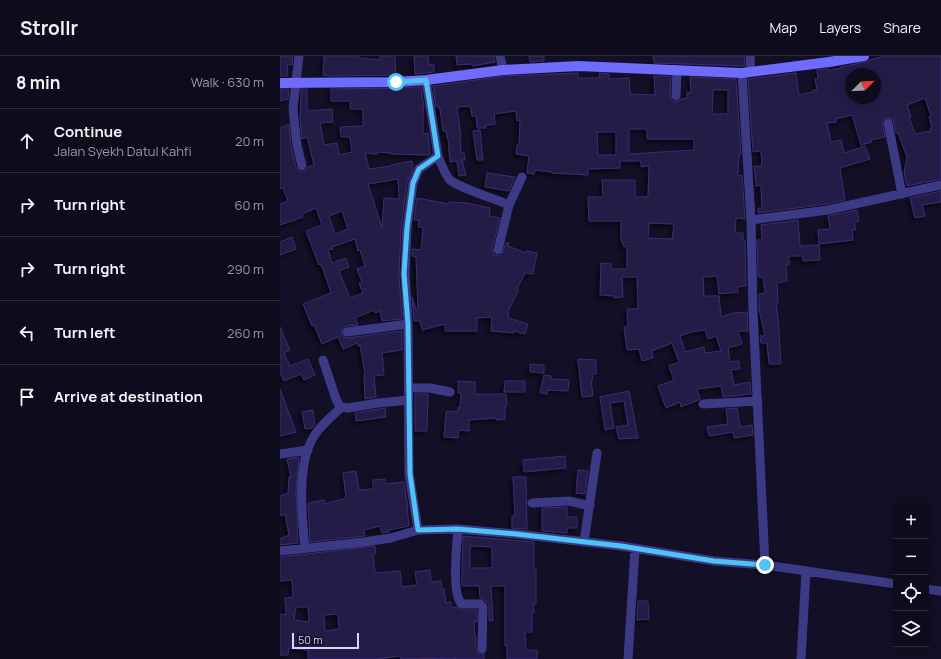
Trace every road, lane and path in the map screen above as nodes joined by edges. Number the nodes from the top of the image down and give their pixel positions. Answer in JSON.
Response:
{"nodes":[{"id":1,"x":299,"y":56,"type":"edge"},
{"id":2,"x":500,"y":56,"type":"edge"},
{"id":3,"x":750,"y":56,"type":"edge"},
{"id":4,"x":864,"y":56,"type":"edge"},
{"id":5,"x":503,"y":70,"type":"junction"},
{"id":6,"x":677,"y":70,"type":"junction"},
{"id":7,"x":747,"y":72,"type":"junction"},
{"id":8,"x":426,"y":80,"type":"junction"},
{"id":9,"x":296,"y":82,"type":"junction"},
{"id":10,"x":280,"y":83,"type":"edge"},
{"id":11,"x":676,"y":96,"type":"dead end"},
{"id":12,"x":888,"y":123,"type":"dead end"},
{"id":13,"x":438,"y":156,"type":"junction"},
{"id":14,"x":302,"y":166,"type":"dead end"},
{"id":15,"x":522,"y":177,"type":"dead end"},
{"id":16,"x":941,"y":185,"type":"edge"},
{"id":17,"x":902,"y":194,"type":"junction"},
{"id":18,"x":508,"y":205,"type":"junction"},
{"id":19,"x":751,"y":220,"type":"junction"},
{"id":20,"x":498,"y":250,"type":"dead end"},
{"id":21,"x":408,"y":324,"type":"junction"},
{"id":22,"x":347,"y":332,"type":"dead end"},
{"id":23,"x":324,"y":360,"type":"dead end"},
{"id":24,"x":409,"y":388,"type":"junction"},
{"id":25,"x":450,"y":392,"type":"dead end"},
{"id":26,"x":409,"y":400,"type":"junction"},
{"id":27,"x":758,"y":401,"type":"junction"},
{"id":28,"x":703,"y":404,"type":"dead end"},
{"id":29,"x":342,"y":407,"type":"junction"},
{"id":30,"x":308,"y":450,"type":"junction"},
{"id":31,"x":597,"y":453,"type":"dead end"},
{"id":32,"x":280,"y":454,"type":"edge"},
{"id":33,"x":532,"y":503,"type":"dead end"},
{"id":34,"x":590,"y":506,"type":"junction"},
{"id":35,"x":458,"y":529,"type":"junction"},
{"id":36,"x":418,"y":530,"type":"junction"},
{"id":37,"x":584,"y":542,"type":"junction"},
{"id":38,"x":305,"y":548,"type":"junction"},
{"id":39,"x":635,"y":549,"type":"junction"},
{"id":40,"x":280,"y":551,"type":"edge"},
{"id":41,"x":765,"y":565,"type":"junction"},
{"id":42,"x":806,"y":572,"type":"junction"},
{"id":43,"x":893,"y":584,"type":"edge"},
{"id":44,"x":929,"y":589,"type":"edge"},
{"id":45,"x":941,"y":591,"type":"edge"},
{"id":46,"x":482,"y":649,"type":"dead end"},
{"id":47,"x":628,"y":659,"type":"edge"},
{"id":48,"x":801,"y":659,"type":"edge"}],
"edges":[{"from":1,"to":9,"type":"street"},
{"from":2,"to":5,"type":"street"},
{"from":3,"to":7,"type":"street"},
{"from":4,"to":7,"type":"street"},
{"from":5,"to":6,"type":"street"},
{"from":5,"to":8,"type":"street"},
{"from":6,"to":7,"type":"street"},
{"from":6,"to":11,"type":"street"},
{"from":7,"to":19,"type":"street"},
{"from":8,"to":9,"type":"street"},
{"from":8,"to":13,"type":"street"},
{"from":9,"to":10,"type":"street"},
{"from":9,"to":14,"type":"street"},
{"from":12,"to":17,"type":"street"},
{"from":13,"to":18,"type":"street"},
{"from":13,"to":21,"type":"street"},
{"from":15,"to":18,"type":"street"},
{"from":16,"to":17,"type":"street"},
{"from":17,"to":19,"type":"street"},
{"from":18,"to":20,"type":"street"},
{"from":19,"to":27,"type":"street"},
{"from":21,"to":22,"type":"street"},
{"from":21,"to":24,"type":"street"},
{"from":23,"to":29,"type":"street"},
{"from":24,"to":25,"type":"street"},
{"from":24,"to":26,"type":"street"},
{"from":26,"to":29,"type":"street"},
{"from":26,"to":36,"type":"street"},
{"from":27,"to":28,"type":"street"},
{"from":27,"to":41,"type":"street"},
{"from":29,"to":30,"type":"street"},
{"from":30,"to":32,"type":"street"},
{"from":30,"to":38,"type":"street"},
{"from":31,"to":34,"type":"street"},
{"from":33,"to":34,"type":"street"},
{"from":34,"to":37,"type":"street"},
{"from":35,"to":36,"type":"street"},
{"from":35,"to":37,"type":"street"},
{"from":35,"to":46,"type":"street"},
{"from":36,"to":38,"type":"street"},
{"from":37,"to":39,"type":"street"},
{"from":38,"to":40,"type":"street"},
{"from":39,"to":41,"type":"street"},
{"from":39,"to":47,"type":"street"},
{"from":41,"to":42,"type":"street"},
{"from":42,"to":43,"type":"street"},
{"from":42,"to":48,"type":"street"},
{"from":44,"to":45,"type":"street"}]}
